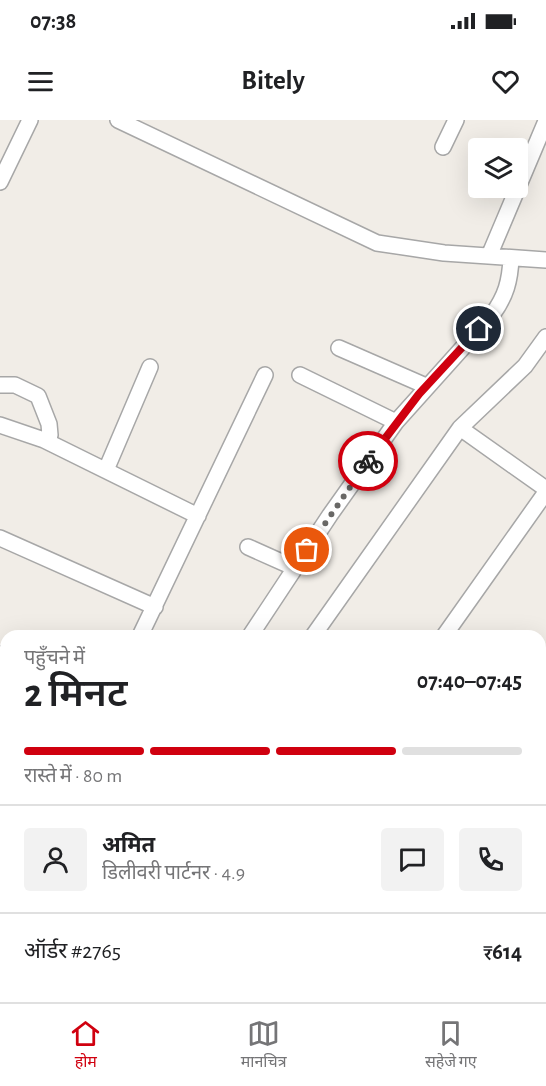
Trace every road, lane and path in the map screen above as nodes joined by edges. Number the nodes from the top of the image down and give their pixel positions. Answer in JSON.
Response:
{"nodes":[{"id":1,"x":30,"y":120,"type":"edge"},
{"id":2,"x":118,"y":120,"type":"edge"},
{"id":3,"x":456,"y":120,"type":"edge"},
{"id":4,"x":546,"y":121,"type":"edge"},
{"id":5,"x":142,"y":125,"type":"edge"},
{"id":6,"x":443,"y":147,"type":"dead end"},
{"id":7,"x":0,"y":182,"type":"edge"},
{"id":8,"x":489,"y":256,"type":"junction"},
{"id":9,"x":511,"y":258,"type":"junction"},
{"id":10,"x":545,"y":258,"type":"edge"},
{"id":11,"x":546,"y":337,"type":"edge"},
{"id":12,"x":339,"y":348,"type":"dead end"},
{"id":13,"x":150,"y":367,"type":"dead end"},
{"id":14,"x":265,"y":375,"type":"dead end"},
{"id":15,"x":300,"y":375,"type":"dead end"},
{"id":16,"x":0,"y":385,"type":"edge"},
{"id":17,"x":426,"y":386,"type":"junction"},
{"id":18,"x":396,"y":422,"type":"junction"},
{"id":19,"x":0,"y":425,"type":"edge"},
{"id":20,"x":460,"y":428,"type":"junction"},
{"id":21,"x":44,"y":440,"type":"junction"},
{"id":22,"x":106,"y":470,"type":"junction"},
{"id":23,"x":546,"y":491,"type":"edge"},
{"id":24,"x":198,"y":516,"type":"junction"},
{"id":25,"x":0,"y":538,"type":"edge"},
{"id":26,"x":248,"y":547,"type":"dead end"},
{"id":27,"x":295,"y":568,"type":"junction"},
{"id":28,"x":155,"y":607,"type":"junction"},
{"id":29,"x":143,"y":630,"type":"edge"},
{"id":30,"x":253,"y":630,"type":"edge"},
{"id":31,"x":317,"y":630,"type":"edge"},
{"id":32,"x":448,"y":630,"type":"edge"}],
"edges":[{"from":1,"to":7,"type":"street"},
{"from":2,"to":5,"type":"street"},
{"from":3,"to":6,"type":"street"},
{"from":4,"to":8,"type":"street"},
{"from":5,"to":8,"type":"street"},
{"from":8,"to":9,"type":"street"},
{"from":9,"to":10,"type":"street"},
{"from":9,"to":17,"type":"street"},
{"from":11,"to":20,"type":"street"},
{"from":12,"to":17,"type":"street"},
{"from":13,"to":22,"type":"street"},
{"from":14,"to":24,"type":"street"},
{"from":15,"to":18,"type":"street"},
{"from":16,"to":21,"type":"street"},
{"from":17,"to":18,"type":"street"},
{"from":18,"to":27,"type":"street"},
{"from":19,"to":21,"type":"street"},
{"from":20,"to":23,"type":"street"},
{"from":20,"to":31,"type":"street"},
{"from":21,"to":22,"type":"street"},
{"from":22,"to":24,"type":"street"},
{"from":23,"to":32,"type":"street"},
{"from":24,"to":28,"type":"street"},
{"from":25,"to":28,"type":"street"},
{"from":26,"to":27,"type":"street"},
{"from":27,"to":30,"type":"street"},
{"from":28,"to":29,"type":"street"}]}
